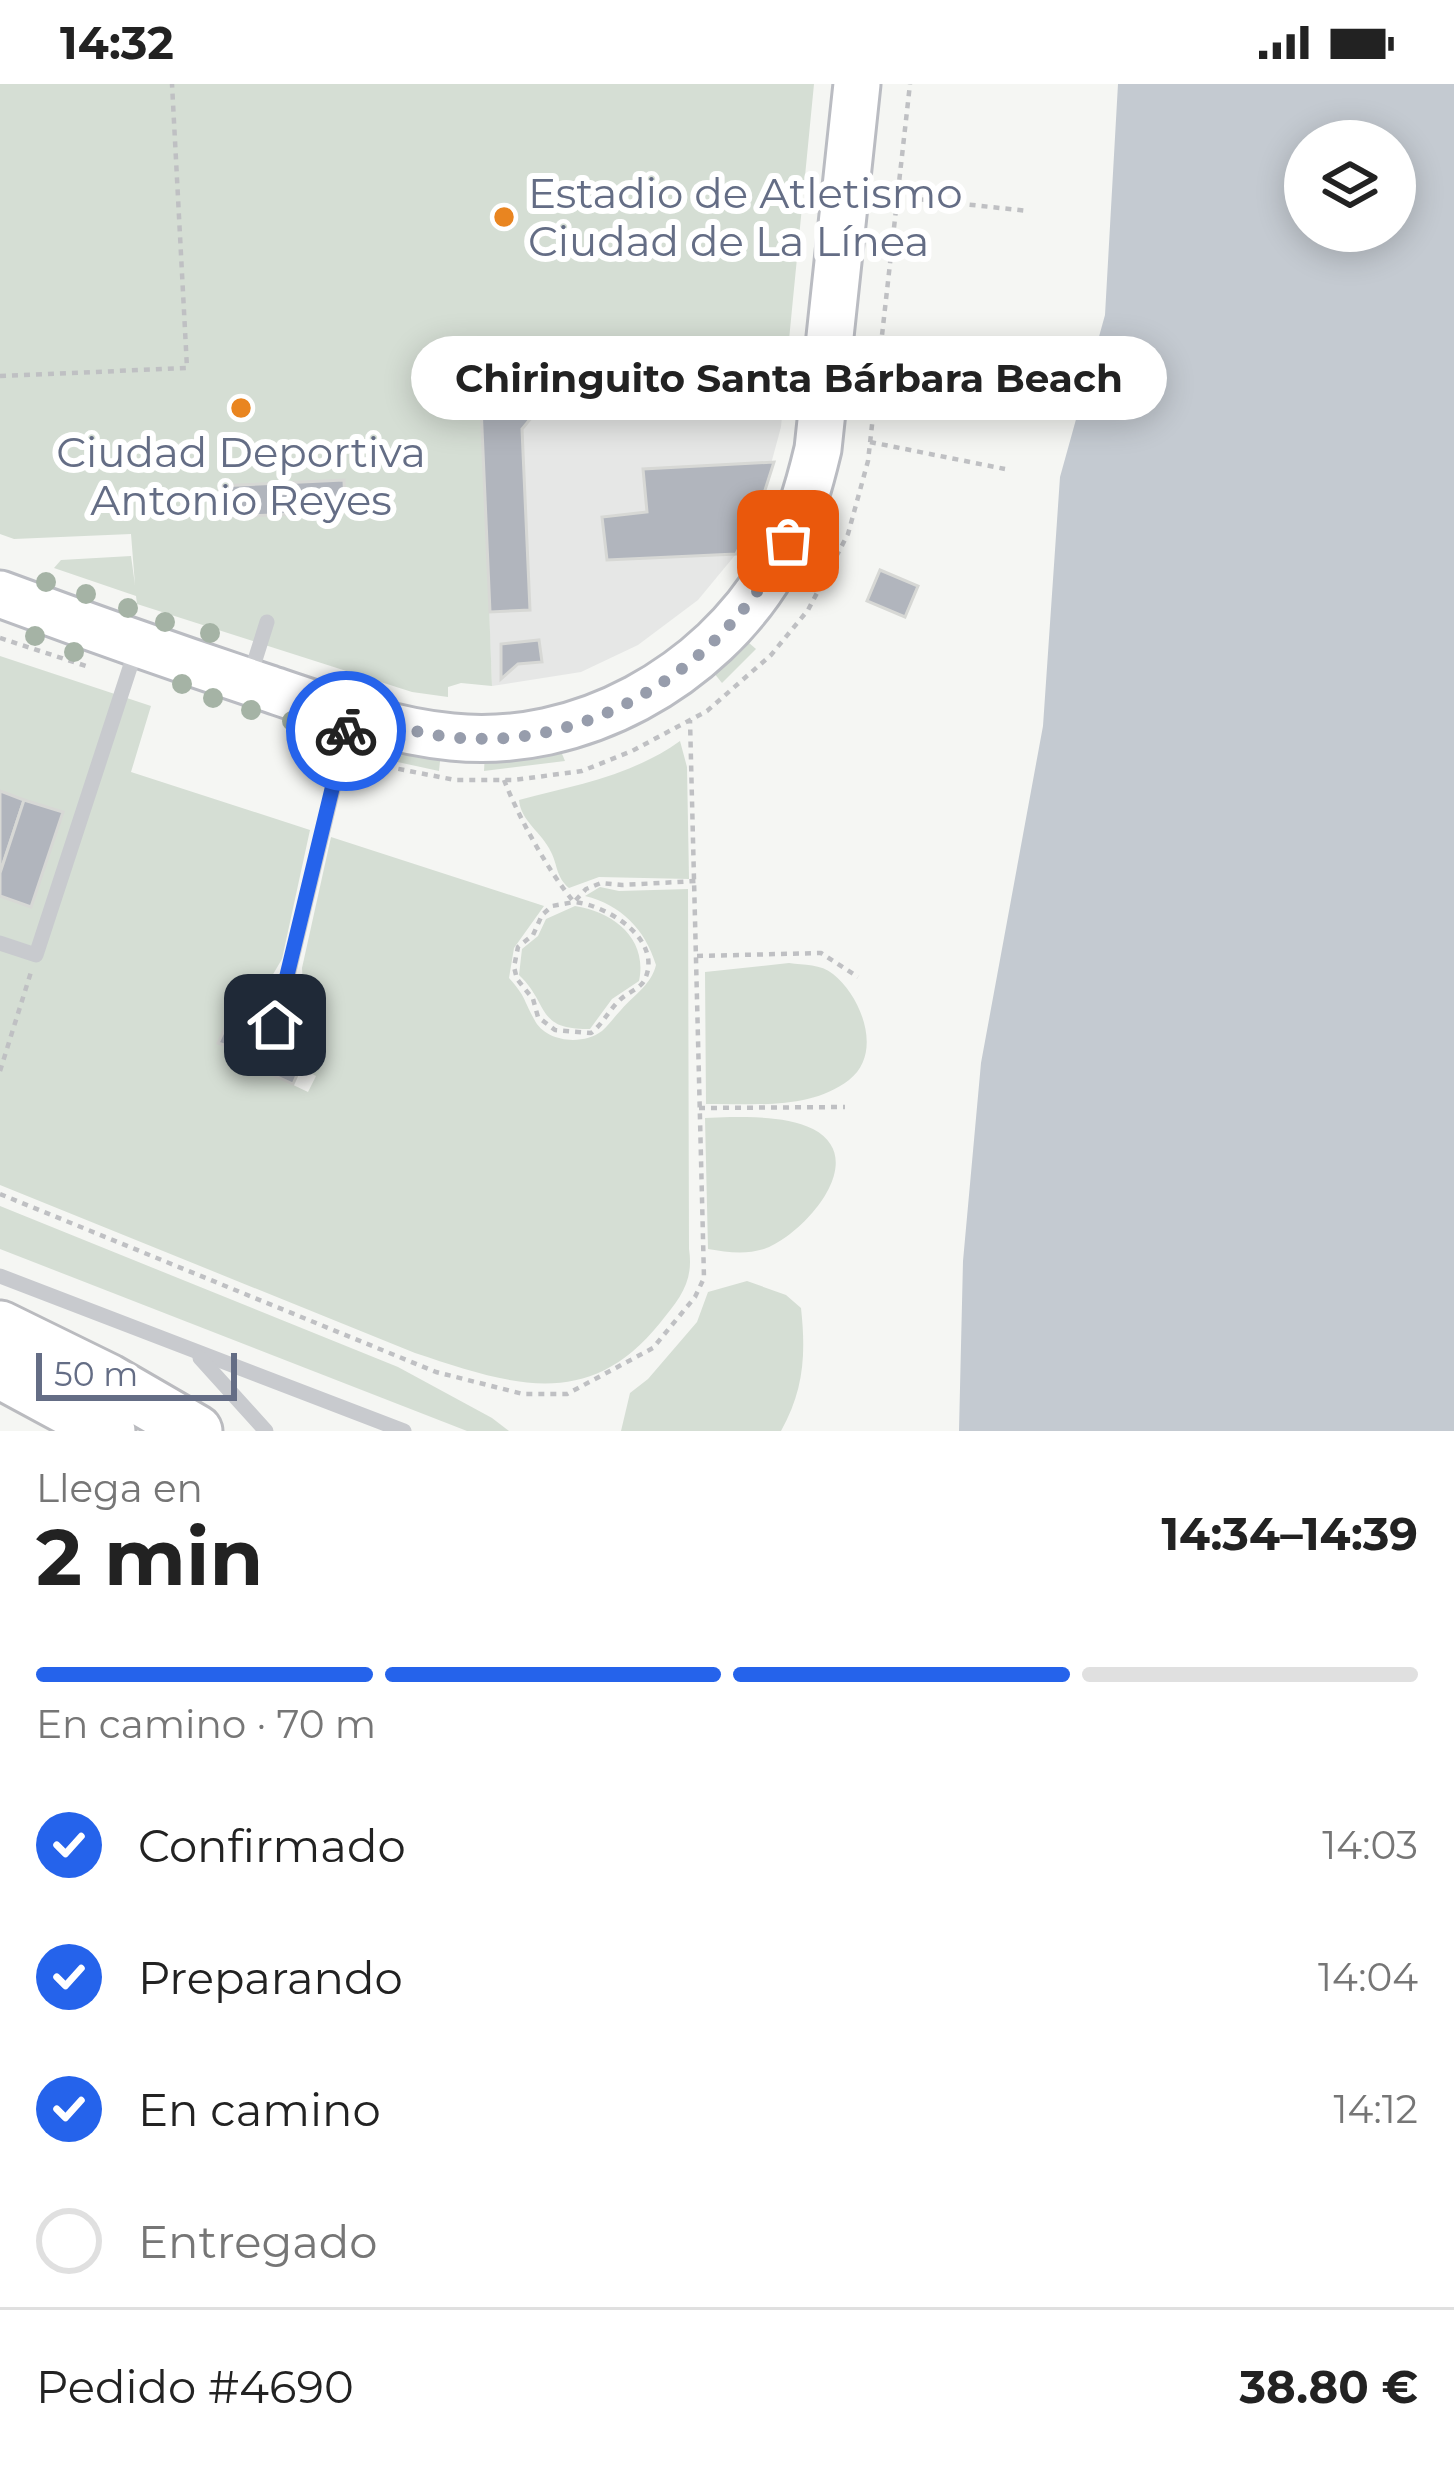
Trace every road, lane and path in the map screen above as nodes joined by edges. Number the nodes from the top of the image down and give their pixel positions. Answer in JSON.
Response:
{"nodes":[{"id":1,"x":172,"y":84,"type":"edge"},
{"id":2,"x":856,"y":84,"type":"edge"},
{"id":3,"x":910,"y":84,"type":"edge"},
{"id":4,"x":898,"y":197,"type":"junction"},
{"id":5,"x":1028,"y":211,"type":"dead end"},
{"id":6,"x":0,"y":376,"type":"edge"},
{"id":7,"x":870,"y":442,"type":"junction"},
{"id":8,"x":1005,"y":469,"type":"dead end"},
{"id":9,"x":0,"y":594,"type":"edge"},
{"id":10,"x":267,"y":622,"type":"dead end"},
{"id":11,"x":0,"y":638,"type":"edge"},
{"id":12,"x":132,"y":662,"type":"junction"},
{"id":13,"x":248,"y":682,"type":"junction"},
{"id":14,"x":691,"y":720,"type":"junction"},
{"id":15,"x":346,"y":734,"type":"junction"},
{"id":16,"x":298,"y":739,"type":"dead end"},
{"id":17,"x":505,"y":779,"type":"junction"},
{"id":18,"x":696,"y":881,"type":"junction"},
{"id":19,"x":574,"y":902,"type":"junction"},
{"id":20,"x":0,"y":943,"type":"edge"},
{"id":21,"x":36,"y":955,"type":"junction"},
{"id":22,"x":697,"y":956,"type":"junction"},
{"id":23,"x":858,"y":977,"type":"dead end"},
{"id":24,"x":275,"y":1025,"type":"dead end"},
{"id":25,"x":0,"y":1071,"type":"edge"},
{"id":26,"x":845,"y":1107,"type":"dead end"},
{"id":27,"x":699,"y":1108,"type":"junction"},
{"id":28,"x":0,"y":1194,"type":"edge"},
{"id":29,"x":0,"y":1276,"type":"edge"},
{"id":30,"x":0,"y":1327,"type":"edge"},
{"id":31,"x":194,"y":1352,"type":"junction"},
{"id":32,"x":0,"y":1372,"type":"edge"},
{"id":33,"x":109,"y":1431,"type":"edge"},
{"id":34,"x":196,"y":1431,"type":"edge"},
{"id":35,"x":266,"y":1431,"type":"edge"},
{"id":36,"x":404,"y":1431,"type":"edge"}],
"edges":[{"from":1,"to":6,"type":"path"},
{"from":2,"to":15,"type":"main road"},
{"from":3,"to":4,"type":"path"},
{"from":4,"to":5,"type":"path"},
{"from":4,"to":7,"type":"path"},
{"from":7,"to":8,"type":"path"},
{"from":7,"to":14,"type":"path"},
{"from":9,"to":12,"type":"main road"},
{"from":10,"to":13,"type":"lane"},
{"from":11,"to":12,"type":"path"},
{"from":12,"to":13,"type":"main road"},
{"from":12,"to":21,"type":"lane"},
{"from":13,"to":15,"type":"main road"},
{"from":14,"to":17,"type":"path"},
{"from":14,"to":18,"type":"path"},
{"from":15,"to":16,"type":"path"},
{"from":15,"to":17,"type":"path"},
{"from":15,"to":24,"type":"lane"},
{"from":17,"to":19,"type":"path"},
{"from":18,"to":19,"type":"path"},
{"from":18,"to":22,"type":"path"},
{"from":19,"to":19,"type":"path"},
{"from":20,"to":21,"type":"lane"},
{"from":21,"to":25,"type":"path"},
{"from":22,"to":23,"type":"path"},
{"from":22,"to":27,"type":"path"},
{"from":26,"to":27,"type":"path"},
{"from":27,"to":28,"type":"path"},
{"from":29,"to":31,"type":"lane"},
{"from":30,"to":34,"type":"highway"},
{"from":31,"to":35,"type":"lane"},
{"from":31,"to":36,"type":"lane"},
{"from":32,"to":33,"type":"highway"}]}
